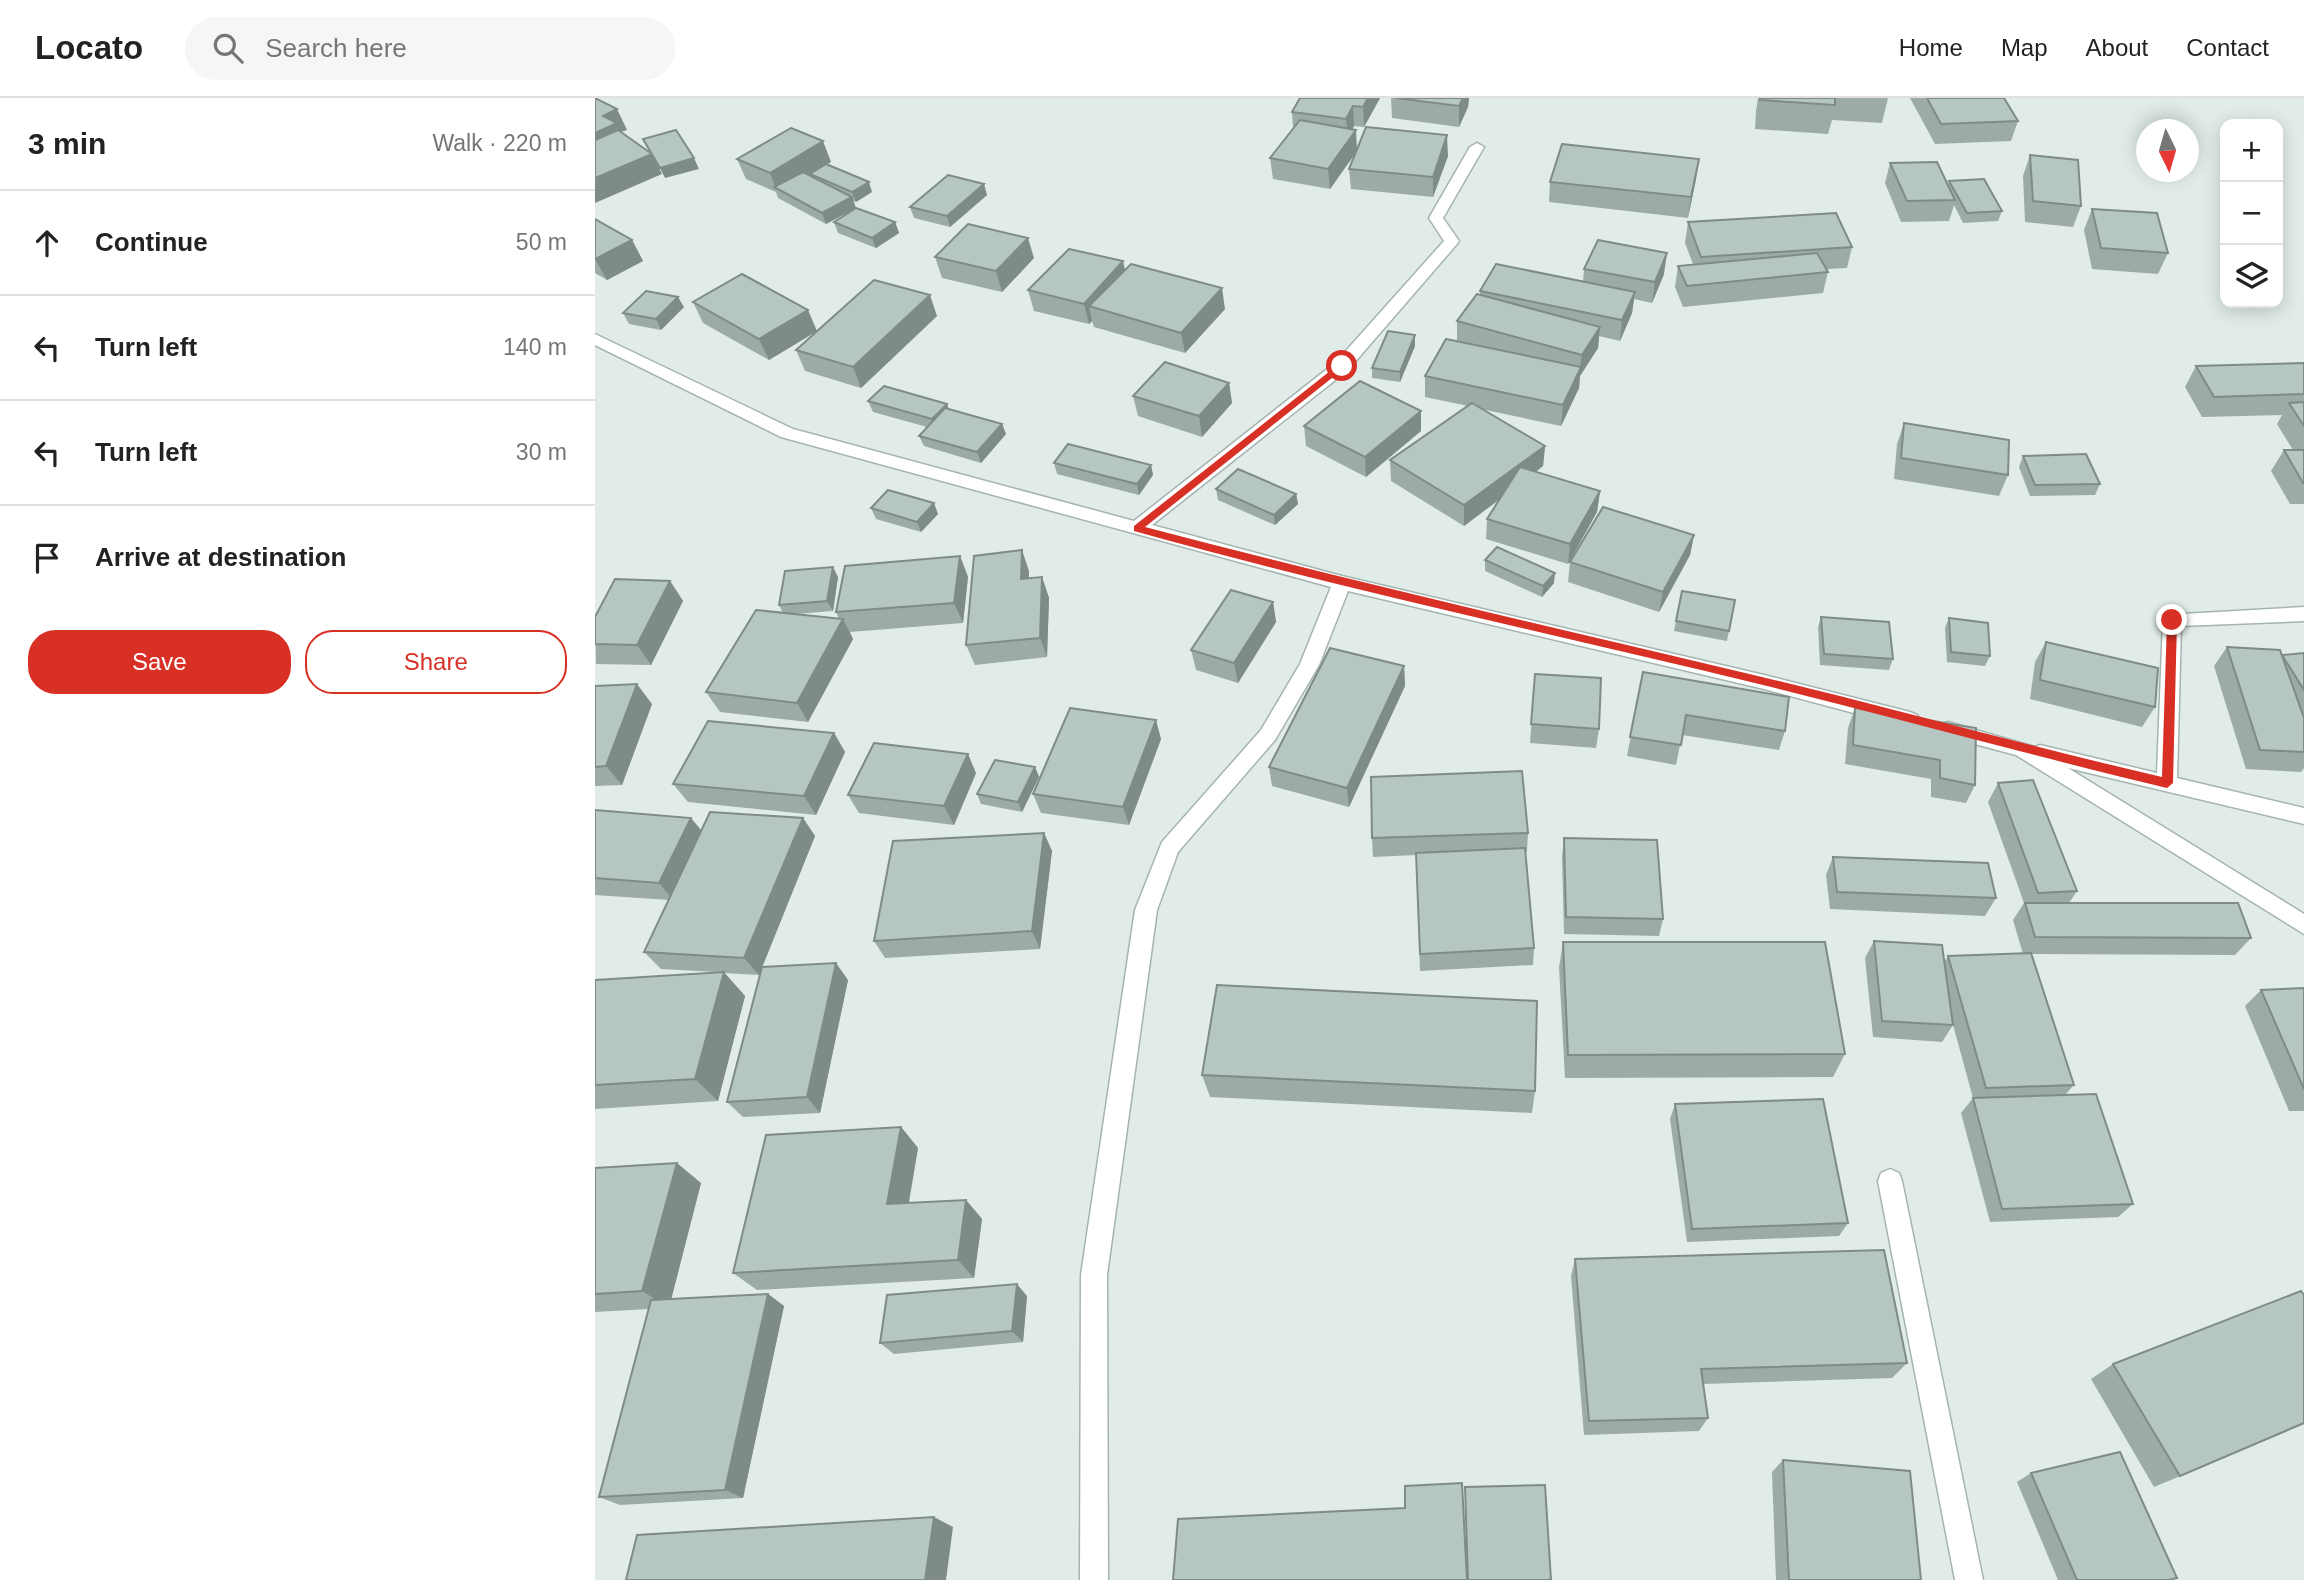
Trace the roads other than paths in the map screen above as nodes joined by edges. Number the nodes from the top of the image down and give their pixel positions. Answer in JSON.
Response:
{"nodes":[{"id":1,"x":1477,"y":147,"type":"dead end"},
{"id":2,"x":595,"y":339,"type":"edge"},
{"id":3,"x":1137,"y":528,"type":"junction"},
{"id":4,"x":1342,"y":583,"type":"junction"},
{"id":5,"x":2304,"y":614,"type":"edge"},
{"id":6,"x":2022,"y":749,"type":"junction"},
{"id":7,"x":2167,"y":783,"type":"junction"},
{"id":8,"x":2304,"y":816,"type":"edge"},
{"id":9,"x":2304,"y":925,"type":"edge"},
{"id":10,"x":1890,"y":1181,"type":"dead end"},
{"id":11,"x":1094,"y":1580,"type":"edge"},
{"id":12,"x":1969,"y":1580,"type":"edge"}],
"edges":[{"from":1,"to":3,"type":"street"},
{"from":2,"to":3,"type":"street"},
{"from":3,"to":4,"type":"street"},
{"from":4,"to":6,"type":"street"},
{"from":4,"to":11,"type":"street"},
{"from":5,"to":7,"type":"street"},
{"from":6,"to":7,"type":"street"},
{"from":6,"to":9,"type":"street"},
{"from":7,"to":8,"type":"street"},
{"from":10,"to":12,"type":"street"}]}
